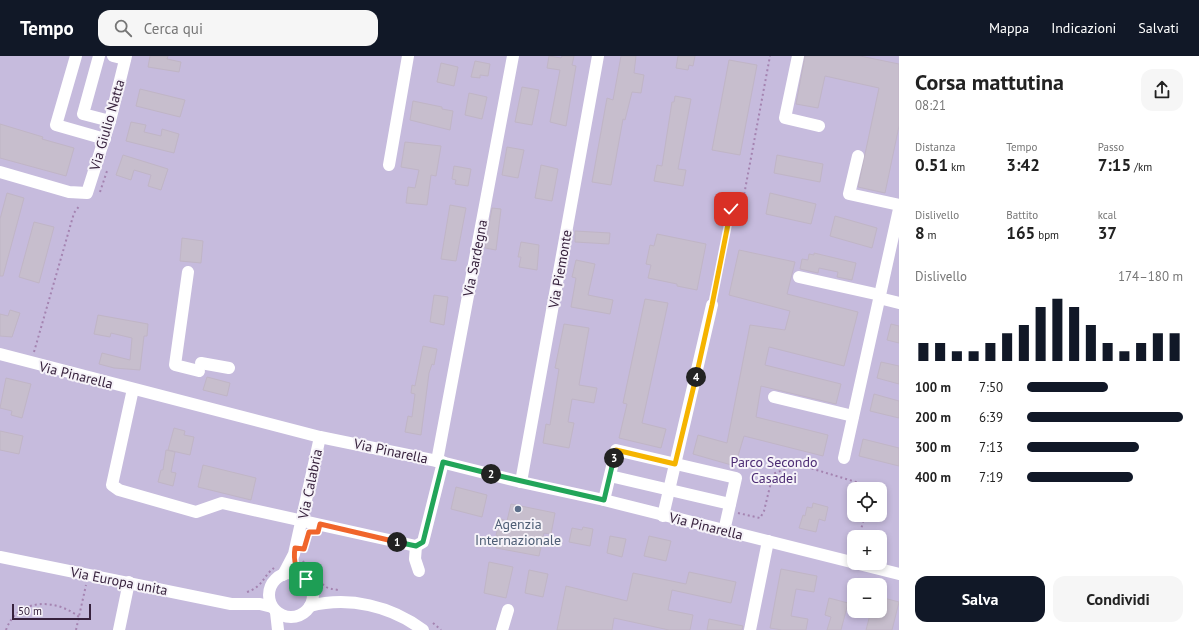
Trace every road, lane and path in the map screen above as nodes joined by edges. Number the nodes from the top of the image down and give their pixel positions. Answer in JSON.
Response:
{"nodes":[{"id":1,"x":76,"y":56,"type":"edge"},
{"id":2,"x":99,"y":56,"type":"edge"},
{"id":3,"x":113,"y":56,"type":"edge"},
{"id":4,"x":408,"y":56,"type":"edge"},
{"id":5,"x":512,"y":56,"type":"edge"},
{"id":6,"x":598,"y":56,"type":"edge"},
{"id":7,"x":770,"y":56,"type":"edge"},
{"id":8,"x":798,"y":56,"type":"edge"},
{"id":9,"x":126,"y":58,"type":"edge"},
{"id":10,"x":110,"y":121,"type":"junction"},
{"id":11,"x":819,"y":126,"type":"dead end"},
{"id":12,"x":104,"y":140,"type":"junction"},
{"id":13,"x":858,"y":156,"type":"dead end"},
{"id":14,"x":389,"y":165,"type":"dead end"},
{"id":15,"x":108,"y":167,"type":"dead end"},
{"id":16,"x":0,"y":172,"type":"edge"},
{"id":17,"x":90,"y":197,"type":"junction"},
{"id":18,"x":899,"y":205,"type":"edge"},
{"id":19,"x":899,"y":209,"type":"edge"},
{"id":20,"x":895,"y":248,"type":"edge"},
{"id":21,"x":188,"y":272,"type":"dead end"},
{"id":22,"x":799,"y":277,"type":"dead end"},
{"id":23,"x":880,"y":297,"type":"junction"},
{"id":24,"x":899,"y":303,"type":"edge"},
{"id":25,"x":712,"y":305,"type":"joint"},
{"id":26,"x":0,"y":354,"type":"edge"},
{"id":27,"x":31,"y":364,"type":"junction"},
{"id":28,"x":229,"y":368,"type":"dead end"},
{"id":29,"x":133,"y":390,"type":"junction"},
{"id":30,"x":774,"y":397,"type":"dead end"},
{"id":31,"x":853,"y":416,"type":"junction"},
{"id":32,"x":320,"y":438,"type":"junction"},
{"id":33,"x":844,"y":458,"type":"dead end"},
{"id":34,"x":440,"y":461,"type":"junction"},
{"id":35,"x":675,"y":464,"type":"junction"},
{"id":36,"x":610,"y":476,"type":"junction"},
{"id":37,"x":521,"y":482,"type":"junction"},
{"id":38,"x":856,"y":482,"type":"edge"},
{"id":39,"x":669,"y":490,"type":"junction"},
{"id":40,"x":604,"y":500,"type":"junction"},
{"id":41,"x":730,"y":507,"type":"junction"},
{"id":42,"x":663,"y":516,"type":"junction"},
{"id":43,"x":302,"y":520,"type":"junction"},
{"id":44,"x":724,"y":531,"type":"junction"},
{"id":45,"x":768,"y":541,"type":"junction"},
{"id":46,"x":416,"y":546,"type":"junction"},
{"id":47,"x":295,"y":551,"type":"junction"},
{"id":48,"x":0,"y":557,"type":"edge"},
{"id":49,"x":280,"y":570,"type":"junction"},
{"id":50,"x":419,"y":571,"type":"dead end"},
{"id":51,"x":899,"y":574,"type":"edge"},
{"id":52,"x":89,"y":575,"type":"junction"},
{"id":53,"x":301,"y":576,"type":"junction"},
{"id":54,"x":129,"y":582,"type":"junction"},
{"id":55,"x":270,"y":588,"type":"junction"},
{"id":56,"x":312,"y":590,"type":"junction"},
{"id":57,"x":340,"y":591,"type":"dead end"},
{"id":58,"x":239,"y":598,"type":"junction"},
{"id":59,"x":358,"y":604,"type":"junction"},
{"id":60,"x":310,"y":606,"type":"junction"},
{"id":61,"x":274,"y":609,"type":"junction"},
{"id":62,"x":508,"y":610,"type":"dead end"},
{"id":63,"x":79,"y":617,"type":"junction"},
{"id":64,"x":291,"y":617,"type":"junction"},
{"id":65,"x":425,"y":625,"type":"edge"},
{"id":66,"x":6,"y":630,"type":"edge"},
{"id":67,"x":76,"y":630,"type":"edge"},
{"id":68,"x":119,"y":630,"type":"edge"},
{"id":69,"x":279,"y":630,"type":"edge"},
{"id":70,"x":441,"y":630,"type":"edge"},
{"id":71,"x":502,"y":630,"type":"edge"},
{"id":72,"x":750,"y":630,"type":"edge"}],
"edges":[{"from":1,"to":12,"type":"street"},
{"from":2,"to":10,"type":"street"},
{"from":3,"to":9,"type":"street"},
{"from":4,"to":14,"type":"street"},
{"from":5,"to":34,"type":"street","name":"Via Sardegna"},
{"from":6,"to":37,"type":"street","name":"Via Piemonte"},
{"from":7,"to":25,"type":"path"},
{"from":8,"to":11,"type":"street"},
{"from":9,"to":10,"type":"street","name":"Via Giulio Natta"},
{"from":10,"to":12,"type":"street","name":"Via Giulio Natta"},
{"from":12,"to":17,"type":"street","name":"Via Giulio Natta"},
{"from":13,"to":18,"type":"street"},
{"from":15,"to":17,"type":"path"},
{"from":16,"to":17,"type":"street"},
{"from":17,"to":27,"type":"path"},
{"from":19,"to":20,"type":"street"},
{"from":20,"to":23,"type":"street"},
{"from":21,"to":28,"type":"street"},
{"from":22,"to":23,"type":"street"},
{"from":23,"to":24,"type":"street"},
{"from":23,"to":31,"type":"street"},
{"from":25,"to":35,"type":"street"},
{"from":26,"to":27,"type":"street","name":"Via Pinarella"},
{"from":27,"to":29,"type":"street","name":"Via Pinarella"},
{"from":29,"to":32,"type":"street","name":"Via Pinarella"},
{"from":29,"to":43,"type":"street"},
{"from":30,"to":31,"type":"street"},
{"from":31,"to":33,"type":"street"},
{"from":32,"to":34,"type":"street","name":"Via Pinarella"},
{"from":32,"to":43,"type":"street","name":"Via Calabria"},
{"from":34,"to":37,"type":"street","name":"Via Pinarella"},
{"from":34,"to":46,"type":"street","name":"Via Sardegna"},
{"from":35,"to":36,"type":"street"},
{"from":35,"to":39,"type":"street"},
{"from":35,"to":41,"type":"street"},
{"from":36,"to":39,"type":"street"},
{"from":36,"to":40,"type":"street"},
{"from":37,"to":40,"type":"street","name":"Via Pinarella"},
{"from":38,"to":41,"type":"path"},
{"from":39,"to":41,"type":"street"},
{"from":39,"to":42,"type":"street"},
{"from":40,"to":42,"type":"street","name":"Via Pinarella"},
{"from":41,"to":44,"type":"street"},
{"from":42,"to":44,"type":"street","name":"Via Pinarella"},
{"from":43,"to":46,"type":"street"},
{"from":43,"to":47,"type":"street","name":"Via Calabria"},
{"from":44,"to":45,"type":"street","name":"Via Pinarella"},
{"from":45,"to":51,"type":"street","name":"Via Pinarella"},
{"from":45,"to":72,"type":"street"},
{"from":46,"to":50,"type":"street"},
{"from":47,"to":49,"type":"street","name":"Via Calabria"},
{"from":47,"to":53,"type":"street","name":"Via Calabria"},
{"from":47,"to":57,"type":"path"},
{"from":48,"to":52,"type":"street","name":"Via Europa unita"},
{"from":49,"to":53,"type":"street"},
{"from":49,"to":55,"type":"street"},
{"from":49,"to":58,"type":"path"},
{"from":52,"to":54,"type":"street","name":"Via Europa unita"},
{"from":52,"to":63,"type":"path"},
{"from":53,"to":56,"type":"street"},
{"from":54,"to":58,"type":"street","name":"Via Europa unita"},
{"from":54,"to":68,"type":"street"},
{"from":55,"to":58,"type":"street"},
{"from":55,"to":61,"type":"street"},
{"from":56,"to":59,"type":"street"},
{"from":56,"to":60,"type":"street"},
{"from":58,"to":61,"type":"street","name":"Via Europa unita"},
{"from":59,"to":60,"type":"street"},
{"from":59,"to":65,"type":"street"},
{"from":60,"to":64,"type":"street"},
{"from":61,"to":64,"type":"street"},
{"from":61,"to":69,"type":"street"},
{"from":62,"to":71,"type":"street"},
{"from":63,"to":66,"type":"path"},
{"from":63,"to":67,"type":"path"},
{"from":64,"to":69,"type":"street"},
{"from":65,"to":70,"type":"path"}]}
